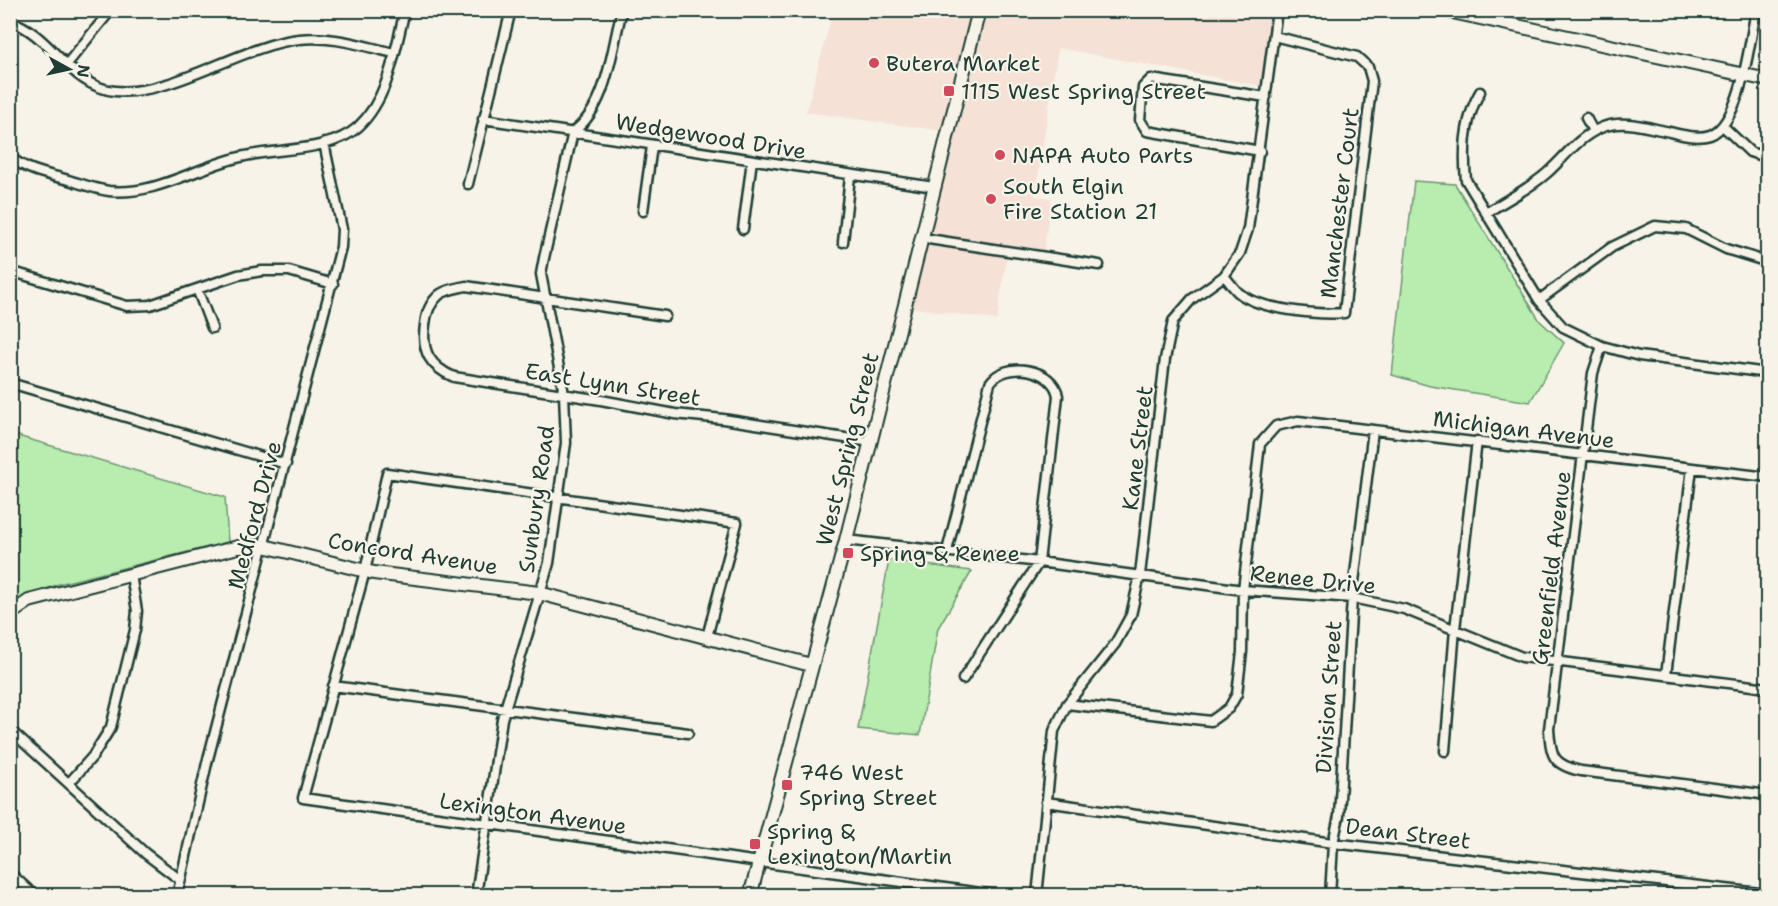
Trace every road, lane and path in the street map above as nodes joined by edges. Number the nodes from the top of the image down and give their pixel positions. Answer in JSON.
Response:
{"nodes":[{"id":1,"x":111,"y":10,"type":"edge"},
{"id":2,"x":405,"y":10,"type":"edge"},
{"id":3,"x":511,"y":10,"type":"edge"},
{"id":4,"x":621,"y":10,"type":"edge"},
{"id":5,"x":979,"y":10,"type":"edge"},
{"id":6,"x":1277,"y":10,"type":"edge"},
{"id":7,"x":1443,"y":10,"type":"edge"},
{"id":8,"x":1756,"y":10,"type":"edge"},
{"id":9,"x":10,"y":21,"type":"edge"},
{"id":10,"x":1275,"y":36,"type":"junction"},
{"id":11,"x":394,"y":53,"type":"junction"},
{"id":12,"x":66,"y":64,"type":"junction"},
{"id":13,"x":1742,"y":75,"type":"junction"},
{"id":14,"x":1767,"y":80,"type":"edge"},
{"id":15,"x":1480,"y":92,"type":"dead end"},
{"id":16,"x":1266,"y":97,"type":"junction"},
{"id":17,"x":1586,"y":118,"type":"dead end"},
{"id":18,"x":483,"y":119,"type":"junction"},
{"id":19,"x":1724,"y":127,"type":"junction"},
{"id":20,"x":1593,"y":131,"type":"junction"},
{"id":21,"x":573,"y":132,"type":"junction"},
{"id":22,"x":324,"y":143,"type":"junction"},
{"id":23,"x":652,"y":146,"type":"junction"},
{"id":24,"x":1260,"y":151,"type":"junction"},
{"id":25,"x":10,"y":158,"type":"edge"},
{"id":26,"x":1767,"y":158,"type":"edge"},
{"id":27,"x":752,"y":160,"type":"junction"},
{"id":28,"x":850,"y":176,"type":"junction"},
{"id":29,"x":468,"y":184,"type":"dead end"},
{"id":30,"x":934,"y":187,"type":"junction"},
{"id":31,"x":643,"y":212,"type":"dead end"},
{"id":32,"x":1486,"y":213,"type":"junction"},
{"id":33,"x":743,"y":229,"type":"dead end"},
{"id":34,"x":922,"y":238,"type":"junction"},
{"id":35,"x":843,"y":242,"type":"dead end"},
{"id":36,"x":1767,"y":262,"type":"edge"},
{"id":37,"x":1099,"y":265,"type":"dead end"},
{"id":38,"x":10,"y":271,"type":"edge"},
{"id":39,"x":1224,"y":276,"type":"junction"},
{"id":40,"x":333,"y":284,"type":"junction"},
{"id":41,"x":197,"y":289,"type":"junction"},
{"id":42,"x":545,"y":298,"type":"junction"},
{"id":43,"x":1539,"y":300,"type":"junction"},
{"id":44,"x":665,"y":316,"type":"dead end"},
{"id":45,"x":212,"y":328,"type":"dead end"},
{"id":46,"x":1602,"y":346,"type":"junction"},
{"id":47,"x":1767,"y":373,"type":"edge"},
{"id":48,"x":10,"y":383,"type":"edge"},
{"id":49,"x":564,"y":394,"type":"junction"},
{"id":50,"x":1373,"y":430,"type":"junction"},
{"id":51,"x":1477,"y":441,"type":"junction"},
{"id":52,"x":871,"y":442,"type":"junction"},
{"id":53,"x":1584,"y":454,"type":"junction"},
{"id":54,"x":286,"y":465,"type":"junction"},
{"id":55,"x":1692,"y":468,"type":"junction"},
{"id":56,"x":1767,"y":477,"type":"edge"},
{"id":57,"x":558,"y":497,"type":"junction"},
{"id":58,"x":846,"y":540,"type":"junction"},
{"id":59,"x":264,"y":546,"type":"junction"},
{"id":60,"x":947,"y":551,"type":"junction"},
{"id":61,"x":1039,"y":561,"type":"junction"},
{"id":62,"x":365,"y":571,"type":"junction"},
{"id":63,"x":131,"y":575,"type":"junction"},
{"id":64,"x":1140,"y":575,"type":"junction"},
{"id":65,"x":1243,"y":590,"type":"junction"},
{"id":66,"x":539,"y":594,"type":"junction"},
{"id":67,"x":1352,"y":598,"type":"junction"},
{"id":68,"x":10,"y":614,"type":"edge"},
{"id":69,"x":1455,"y":628,"type":"junction"},
{"id":70,"x":707,"y":637,"type":"junction"},
{"id":71,"x":1558,"y":662,"type":"junction"},
{"id":72,"x":811,"y":665,"type":"junction"},
{"id":73,"x":1666,"y":675,"type":"junction"},
{"id":74,"x":963,"y":679,"type":"dead end"},
{"id":75,"x":333,"y":686,"type":"junction"},
{"id":76,"x":1767,"y":688,"type":"edge"},
{"id":77,"x":1067,"y":704,"type":"junction"},
{"id":78,"x":504,"y":708,"type":"junction"},
{"id":79,"x":10,"y":730,"type":"edge"},
{"id":80,"x":688,"y":733,"type":"dead end"},
{"id":81,"x":1445,"y":751,"type":"dead end"},
{"id":82,"x":70,"y":782,"type":"junction"},
{"id":83,"x":1767,"y":795,"type":"edge"},
{"id":84,"x":1046,"y":802,"type":"junction"},
{"id":85,"x":486,"y":824,"type":"junction"},
{"id":86,"x":1333,"y":843,"type":"junction"},
{"id":87,"x":758,"y":864,"type":"junction"},
{"id":88,"x":10,"y":873,"type":"edge"},
{"id":89,"x":179,"y":879,"type":"junction"},
{"id":90,"x":1767,"y":894,"type":"edge"},
{"id":91,"x":34,"y":895,"type":"edge"},
{"id":92,"x":177,"y":896,"type":"edge"},
{"id":93,"x":476,"y":896,"type":"edge"},
{"id":94,"x":750,"y":896,"type":"edge"},
{"id":95,"x":1002,"y":896,"type":"edge"},
{"id":96,"x":1037,"y":896,"type":"edge"},
{"id":97,"x":1330,"y":896,"type":"edge"}],
"edges":[{"from":1,"to":12,"type":"street"},
{"from":2,"to":11,"type":"street"},
{"from":3,"to":18,"type":"street"},
{"from":4,"to":21,"type":"street"},
{"from":5,"to":30,"type":"main road","name":"West Spring Street"},
{"from":6,"to":10,"type":"street","name":"Kane Street"},
{"from":7,"to":13,"type":"main road"},
{"from":8,"to":13,"type":"street"},
{"from":9,"to":12,"type":"street"},
{"from":10,"to":16,"type":"street","name":"Kane Street"},
{"from":10,"to":39,"type":"street","name":"Manchester Court"},
{"from":11,"to":12,"type":"street"},
{"from":11,"to":22,"type":"street"},
{"from":13,"to":14,"type":"main road"},
{"from":13,"to":19,"type":"street"},
{"from":15,"to":32,"type":"street"},
{"from":16,"to":24,"type":"street","name":"Kane Street"},
{"from":16,"to":24,"type":"street"},
{"from":17,"to":20,"type":"street"},
{"from":18,"to":21,"type":"street","name":"Wedgewood Drive"},
{"from":18,"to":29,"type":"street"},
{"from":19,"to":20,"type":"street"},
{"from":19,"to":26,"type":"street"},
{"from":20,"to":32,"type":"street"},
{"from":21,"to":23,"type":"street","name":"Wedgewood Drive"},
{"from":21,"to":42,"type":"street","name":"Sunbury Road"},
{"from":22,"to":25,"type":"street"},
{"from":22,"to":40,"type":"street","name":"Medford Drive"},
{"from":23,"to":27,"type":"street","name":"Wedgewood Drive"},
{"from":23,"to":31,"type":"street"},
{"from":24,"to":39,"type":"street","name":"Kane Street"},
{"from":27,"to":28,"type":"street","name":"Wedgewood Drive"},
{"from":27,"to":33,"type":"street"},
{"from":28,"to":30,"type":"street","name":"Wedgewood Drive"},
{"from":28,"to":35,"type":"street"},
{"from":30,"to":34,"type":"main road","name":"West Spring Street"},
{"from":32,"to":43,"type":"street"},
{"from":34,"to":37,"type":"street"},
{"from":34,"to":52,"type":"main road","name":"West Spring Street"},
{"from":36,"to":43,"type":"street"},
{"from":38,"to":41,"type":"street"},
{"from":39,"to":64,"type":"street","name":"Kane Street"},
{"from":40,"to":41,"type":"street"},
{"from":40,"to":54,"type":"street","name":"Medford Drive"},
{"from":41,"to":45,"type":"street"},
{"from":42,"to":44,"type":"street"},
{"from":42,"to":49,"type":"street","name":"Sunbury Road"},
{"from":42,"to":49,"type":"street","name":"East Lynn Street"},
{"from":43,"to":46,"type":"street"},
{"from":46,"to":47,"type":"street"},
{"from":46,"to":53,"type":"street","name":"Greenfield Avenue"},
{"from":48,"to":54,"type":"street"},
{"from":49,"to":52,"type":"street","name":"East Lynn Street"},
{"from":49,"to":57,"type":"street","name":"Sunbury Road"},
{"from":50,"to":51,"type":"street","name":"Michigan Avenue"},
{"from":50,"to":65,"type":"street","name":"Michigan Avenue"},
{"from":50,"to":67,"type":"street","name":"Division Street"},
{"from":51,"to":53,"type":"street","name":"Michigan Avenue"},
{"from":51,"to":69,"type":"street"},
{"from":52,"to":58,"type":"main road","name":"West Spring Street"},
{"from":53,"to":55,"type":"street","name":"Michigan Avenue"},
{"from":53,"to":71,"type":"street","name":"Greenfield Avenue"},
{"from":54,"to":59,"type":"street","name":"Medford Drive"},
{"from":55,"to":56,"type":"street","name":"Michigan Avenue"},
{"from":55,"to":73,"type":"street"},
{"from":57,"to":62,"type":"street"},
{"from":57,"to":66,"type":"street","name":"Sunbury Road"},
{"from":57,"to":70,"type":"street"},
{"from":58,"to":60,"type":"street","name":"Renee Drive"},
{"from":58,"to":72,"type":"main road","name":"West Spring Street"},
{"from":59,"to":62,"type":"main road","name":"Concord Avenue"},
{"from":59,"to":63,"type":"main road","name":"Concord Avenue"},
{"from":59,"to":89,"type":"street","name":"Medford Drive"},
{"from":60,"to":61,"type":"street","name":"Renee Drive"},
{"from":60,"to":61,"type":"street"},
{"from":61,"to":64,"type":"street","name":"Renee Drive"},
{"from":61,"to":74,"type":"street"},
{"from":62,"to":66,"type":"main road","name":"Concord Avenue"},
{"from":62,"to":75,"type":"street"},
{"from":63,"to":68,"type":"main road","name":"Concord Avenue"},
{"from":63,"to":82,"type":"street"},
{"from":64,"to":65,"type":"street","name":"Renee Drive"},
{"from":64,"to":77,"type":"street","name":"Kane Street"},
{"from":65,"to":67,"type":"street","name":"Renee Drive"},
{"from":65,"to":77,"type":"street"},
{"from":66,"to":70,"type":"main road","name":"Concord Avenue"},
{"from":66,"to":78,"type":"street","name":"Sunbury Road"},
{"from":67,"to":69,"type":"street","name":"Renee Drive"},
{"from":67,"to":86,"type":"street","name":"Division Street"},
{"from":69,"to":71,"type":"street","name":"Renee Drive"},
{"from":69,"to":81,"type":"street"},
{"from":70,"to":72,"type":"main road","name":"Concord Avenue"},
{"from":71,"to":73,"type":"street","name":"Renee Drive"},
{"from":71,"to":83,"type":"street","name":"Greenfield Avenue"},
{"from":72,"to":87,"type":"main road","name":"West Spring Street"},
{"from":73,"to":76,"type":"street","name":"Renee Drive"},
{"from":75,"to":78,"type":"street"},
{"from":75,"to":85,"type":"street","name":"Lexington Avenue"},
{"from":77,"to":84,"type":"street","name":"Kane Street"},
{"from":78,"to":80,"type":"street"},
{"from":78,"to":85,"type":"street","name":"Sunbury Road"},
{"from":79,"to":82,"type":"street"},
{"from":82,"to":89,"type":"street"},
{"from":84,"to":86,"type":"street","name":"Dean Street"},
{"from":84,"to":96,"type":"street","name":"Kane Street"},
{"from":85,"to":87,"type":"street","name":"Lexington Avenue"},
{"from":85,"to":93,"type":"street","name":"Sunbury Road"},
{"from":86,"to":90,"type":"street","name":"Dean Street"},
{"from":86,"to":97,"type":"street","name":"Division Street"},
{"from":87,"to":94,"type":"main road","name":"West Spring Street"},
{"from":87,"to":95,"type":"street","name":"Lexington Avenue"},
{"from":88,"to":91,"type":"street"},
{"from":89,"to":92,"type":"street","name":"Medford Drive"}]}
